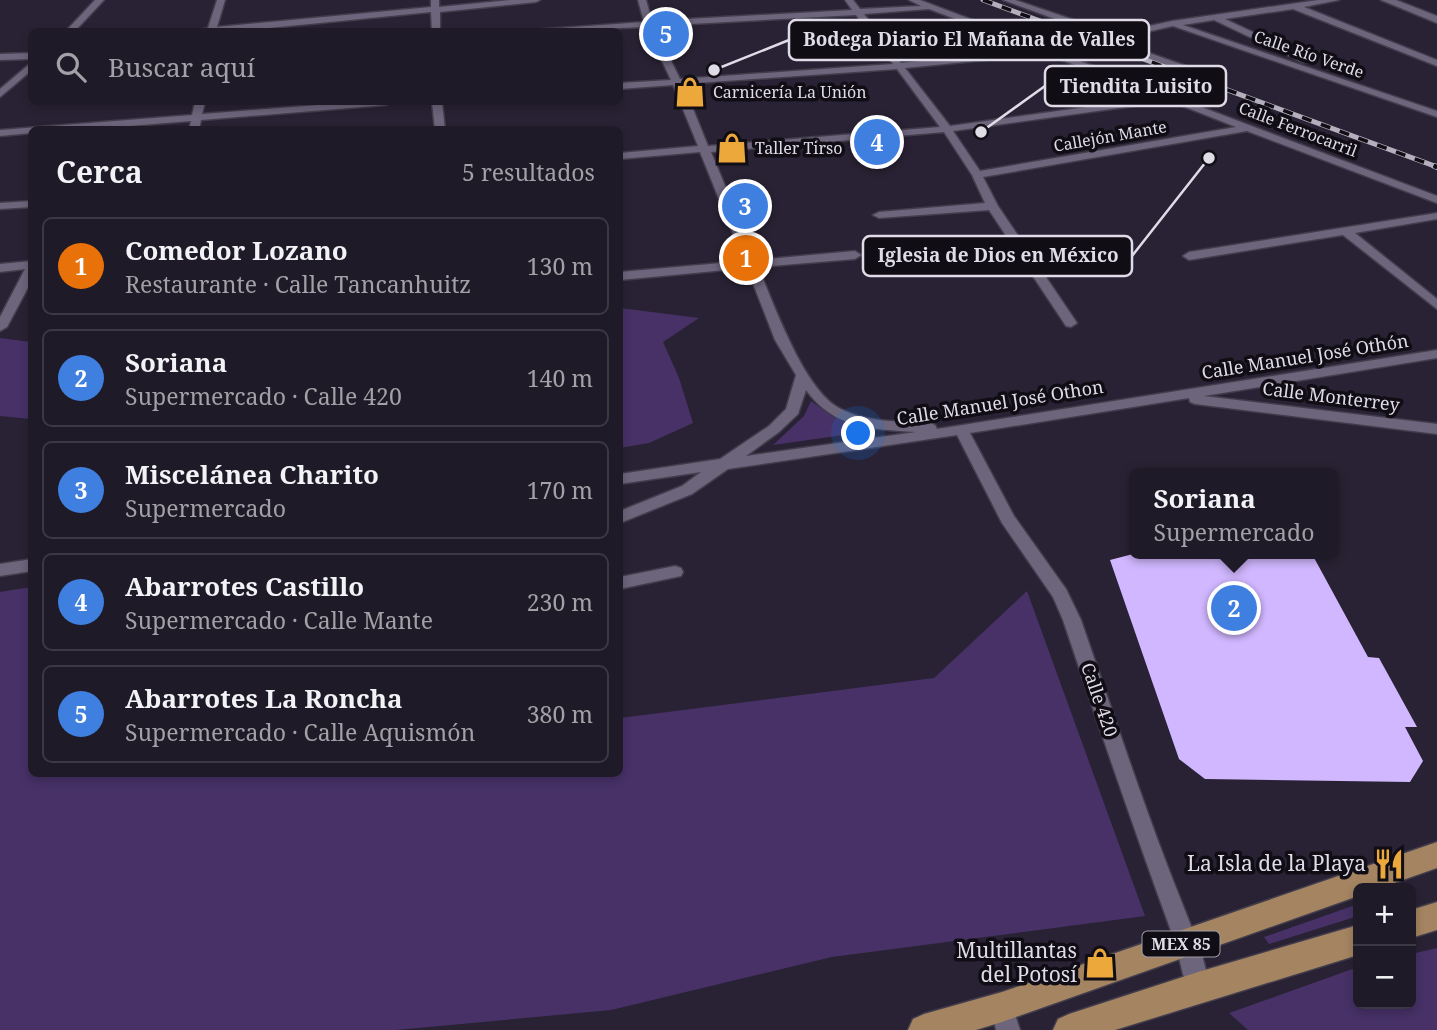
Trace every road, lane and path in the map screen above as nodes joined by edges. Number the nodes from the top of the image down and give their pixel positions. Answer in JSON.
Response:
{"nodes":[{"id":1,"x":100,"y":0,"type":"edge"},
{"id":2,"x":221,"y":0,"type":"edge"},
{"id":3,"x":536,"y":0,"type":"edge"},
{"id":4,"x":642,"y":0,"type":"edge"},
{"id":5,"x":849,"y":0,"type":"edge"},
{"id":6,"x":913,"y":0,"type":"edge"},
{"id":7,"x":1007,"y":0,"type":"edge"},
{"id":8,"x":1335,"y":0,"type":"edge"},
{"id":9,"x":1386,"y":0,"type":"edge"},
{"id":10,"x":1404,"y":0,"type":"edge"},
{"id":11,"x":435,"y":5,"type":"edge"},
{"id":12,"x":1295,"y":6,"type":"junction"},
{"id":13,"x":932,"y":8,"type":"junction"},
{"id":14,"x":856,"y":11,"type":"junction"},
{"id":15,"x":1437,"y":13,"type":"edge"},
{"id":16,"x":1216,"y":18,"type":"junction"},
{"id":17,"x":1437,"y":20,"type":"edge"},
{"id":18,"x":1172,"y":24,"type":"junction"},
{"id":19,"x":649,"y":25,"type":"junction"},
{"id":20,"x":73,"y":28,"type":"edge"},
{"id":21,"x":212,"y":28,"type":"edge"},
{"id":22,"x":237,"y":28,"type":"edge"},
{"id":23,"x":436,"y":28,"type":"edge"},
{"id":24,"x":589,"y":28,"type":"edge"},
{"id":25,"x":1098,"y":37,"type":"junction"},
{"id":26,"x":1046,"y":51,"type":"junction"},
{"id":27,"x":28,"y":55,"type":"edge"},
{"id":28,"x":0,"y":57,"type":"edge"},
{"id":29,"x":1437,"y":63,"type":"edge"},
{"id":30,"x":898,"y":66,"type":"junction"},
{"id":31,"x":28,"y":69,"type":"edge"},
{"id":32,"x":1209,"y":77,"type":"dead end"},
{"id":33,"x":677,"y":82,"type":"junction"},
{"id":34,"x":623,"y":86,"type":"edge"},
{"id":35,"x":0,"y":94,"type":"edge"},
{"id":36,"x":1380,"y":95,"type":"junction"},
{"id":37,"x":1170,"y":98,"type":"junction"},
{"id":38,"x":199,"y":105,"type":"edge"},
{"id":39,"x":346,"y":105,"type":"edge"},
{"id":40,"x":437,"y":105,"type":"edge"},
{"id":41,"x":1437,"y":114,"type":"edge"},
{"id":42,"x":197,"y":116,"type":"junction"},
{"id":43,"x":81,"y":126,"type":"edge"},
{"id":44,"x":195,"y":126,"type":"edge"},
{"id":45,"x":440,"y":126,"type":"edge"},
{"id":46,"x":1249,"y":128,"type":"junction"},
{"id":47,"x":947,"y":129,"type":"junction"},
{"id":48,"x":28,"y":131,"type":"edge"},
{"id":49,"x":0,"y":133,"type":"edge"},
{"id":50,"x":705,"y":149,"type":"junction"},
{"id":51,"x":623,"y":156,"type":"edge"},
{"id":52,"x":977,"y":175,"type":"junction"},
{"id":53,"x":1437,"y":200,"type":"edge"},
{"id":54,"x":28,"y":204,"type":"edge"},
{"id":55,"x":992,"y":205,"type":"junction"},
{"id":56,"x":0,"y":206,"type":"edge"},
{"id":57,"x":879,"y":215,"type":"dead end"},
{"id":58,"x":1437,"y":216,"type":"edge"},
{"id":59,"x":1345,"y":230,"type":"junction"},
{"id":60,"x":855,"y":255,"type":"dead end"},
{"id":61,"x":1189,"y":256,"type":"dead end"},
{"id":62,"x":28,"y":266,"type":"edge"},
{"id":63,"x":751,"y":266,"type":"junction"},
{"id":64,"x":0,"y":268,"type":"edge"},
{"id":65,"x":28,"y":274,"type":"edge"},
{"id":66,"x":623,"y":276,"type":"edge"},
{"id":67,"x":1437,"y":305,"type":"edge"},
{"id":68,"x":1071,"y":323,"type":"dead end"},
{"id":69,"x":1,"y":327,"type":"edge"},
{"id":70,"x":1437,"y":354,"type":"edge"},
{"id":71,"x":803,"y":376,"type":"junction"},
{"id":72,"x":1179,"y":397,"type":"junction"},
{"id":73,"x":1437,"y":429,"type":"edge"},
{"id":74,"x":961,"y":430,"type":"junction"},
{"id":75,"x":729,"y":463,"type":"junction"},
{"id":76,"x":623,"y":479,"type":"edge"},
{"id":77,"x":623,"y":516,"type":"edge"},
{"id":78,"x":28,"y":566,"type":"edge"},
{"id":79,"x":0,"y":570,"type":"edge"},
{"id":80,"x":675,"y":572,"type":"dead end"},
{"id":81,"x":623,"y":582,"type":"edge"},
{"id":82,"x":1437,"y":855,"type":"edge"},
{"id":83,"x":1353,"y":941,"type":"edge"},
{"id":84,"x":1186,"y":943,"type":"junction"},
{"id":85,"x":1198,"y":987,"type":"junction"},
{"id":86,"x":1005,"y":1018,"type":"edge"},
{"id":87,"x":924,"y":1030,"type":"edge"},
{"id":88,"x":1069,"y":1030,"type":"edge"}],
"edges":[{"from":1,"to":20,"type":"street"},
{"from":2,"to":21,"type":"street"},
{"from":3,"to":11,"type":"street"},
{"from":4,"to":19,"type":"street"},
{"from":5,"to":14,"type":"street"},
{"from":6,"to":13,"type":"street","name":"Calle Ferrocarril"},
{"from":7,"to":25,"type":"street"},
{"from":8,"to":12,"type":"street"},
{"from":9,"to":17,"type":"main road"},
{"from":10,"to":15,"type":"main road"},
{"from":11,"to":22,"type":"street"},
{"from":11,"to":23,"type":"street"},
{"from":12,"to":16,"type":"street"},
{"from":12,"to":29,"type":"street"},
{"from":13,"to":14,"type":"street"},
{"from":13,"to":26,"type":"street","name":"Calle Ferrocarril"},
{"from":14,"to":19,"type":"street"},
{"from":14,"to":30,"type":"street"},
{"from":16,"to":18,"type":"street"},
{"from":16,"to":36,"type":"street"},
{"from":18,"to":25,"type":"street"},
{"from":18,"to":36,"type":"street","name":"Calle Río Verde"},
{"from":19,"to":24,"type":"street"},
{"from":19,"to":33,"type":"street"},
{"from":25,"to":26,"type":"street"},
{"from":25,"to":32,"type":"street"},
{"from":26,"to":30,"type":"street"},
{"from":26,"to":37,"type":"street","name":"Calle Ferrocarril"},
{"from":27,"to":28,"type":"street"},
{"from":30,"to":33,"type":"street"},
{"from":30,"to":47,"type":"street"},
{"from":31,"to":35,"type":"street"},
{"from":33,"to":34,"type":"street"},
{"from":33,"to":50,"type":"street"},
{"from":36,"to":41,"type":"street","name":"Calle Río Verde"},
{"from":37,"to":46,"type":"street","name":"Calle Ferrocarril"},
{"from":37,"to":47,"type":"street"},
{"from":38,"to":42,"type":"street"},
{"from":39,"to":42,"type":"street"},
{"from":40,"to":45,"type":"street"},
{"from":42,"to":43,"type":"street"},
{"from":42,"to":44,"type":"street"},
{"from":46,"to":52,"type":"street","name":"Callejón Mante"},
{"from":46,"to":53,"type":"street","name":"Calle Ferrocarril"},
{"from":47,"to":50,"type":"street"},
{"from":47,"to":52,"type":"street"},
{"from":48,"to":49,"type":"street"},
{"from":50,"to":51,"type":"street"},
{"from":50,"to":63,"type":"street"},
{"from":52,"to":55,"type":"street"},
{"from":54,"to":56,"type":"street"},
{"from":55,"to":57,"type":"street"},
{"from":55,"to":68,"type":"street"},
{"from":58,"to":59,"type":"street"},
{"from":59,"to":61,"type":"street"},
{"from":59,"to":67,"type":"street"},
{"from":60,"to":63,"type":"street"},
{"from":62,"to":64,"type":"street"},
{"from":63,"to":66,"type":"street"},
{"from":63,"to":71,"type":"street"},
{"from":65,"to":69,"type":"street"},
{"from":70,"to":72,"type":"street","name":"Calle Manuel José Othón"},
{"from":71,"to":74,"type":"street"},
{"from":71,"to":75,"type":"street"},
{"from":72,"to":73,"type":"street","name":"Calle Monterrey"},
{"from":72,"to":74,"type":"street","name":"Calle Manuel José Othon"},
{"from":74,"to":75,"type":"street","name":"Calle Manuel José Othon"},
{"from":74,"to":84,"type":"street","name":"Calle 420"},
{"from":75,"to":76,"type":"street","name":"Calle Manuel José Othon"},
{"from":75,"to":77,"type":"street"},
{"from":78,"to":79,"type":"street"},
{"from":80,"to":81,"type":"street"},
{"from":82,"to":84,"type":"main road","number":"MEX 85"},
{"from":83,"to":85,"type":"main road","number":"MEX 85"},
{"from":84,"to":85,"type":"street","name":"Calle 420"},
{"from":84,"to":86,"type":"main road","number":"MEX 85"},
{"from":85,"to":88,"type":"main road","number":"MEX 85"},
{"from":86,"to":87,"type":"main road","number":"MEX 85"}]}
